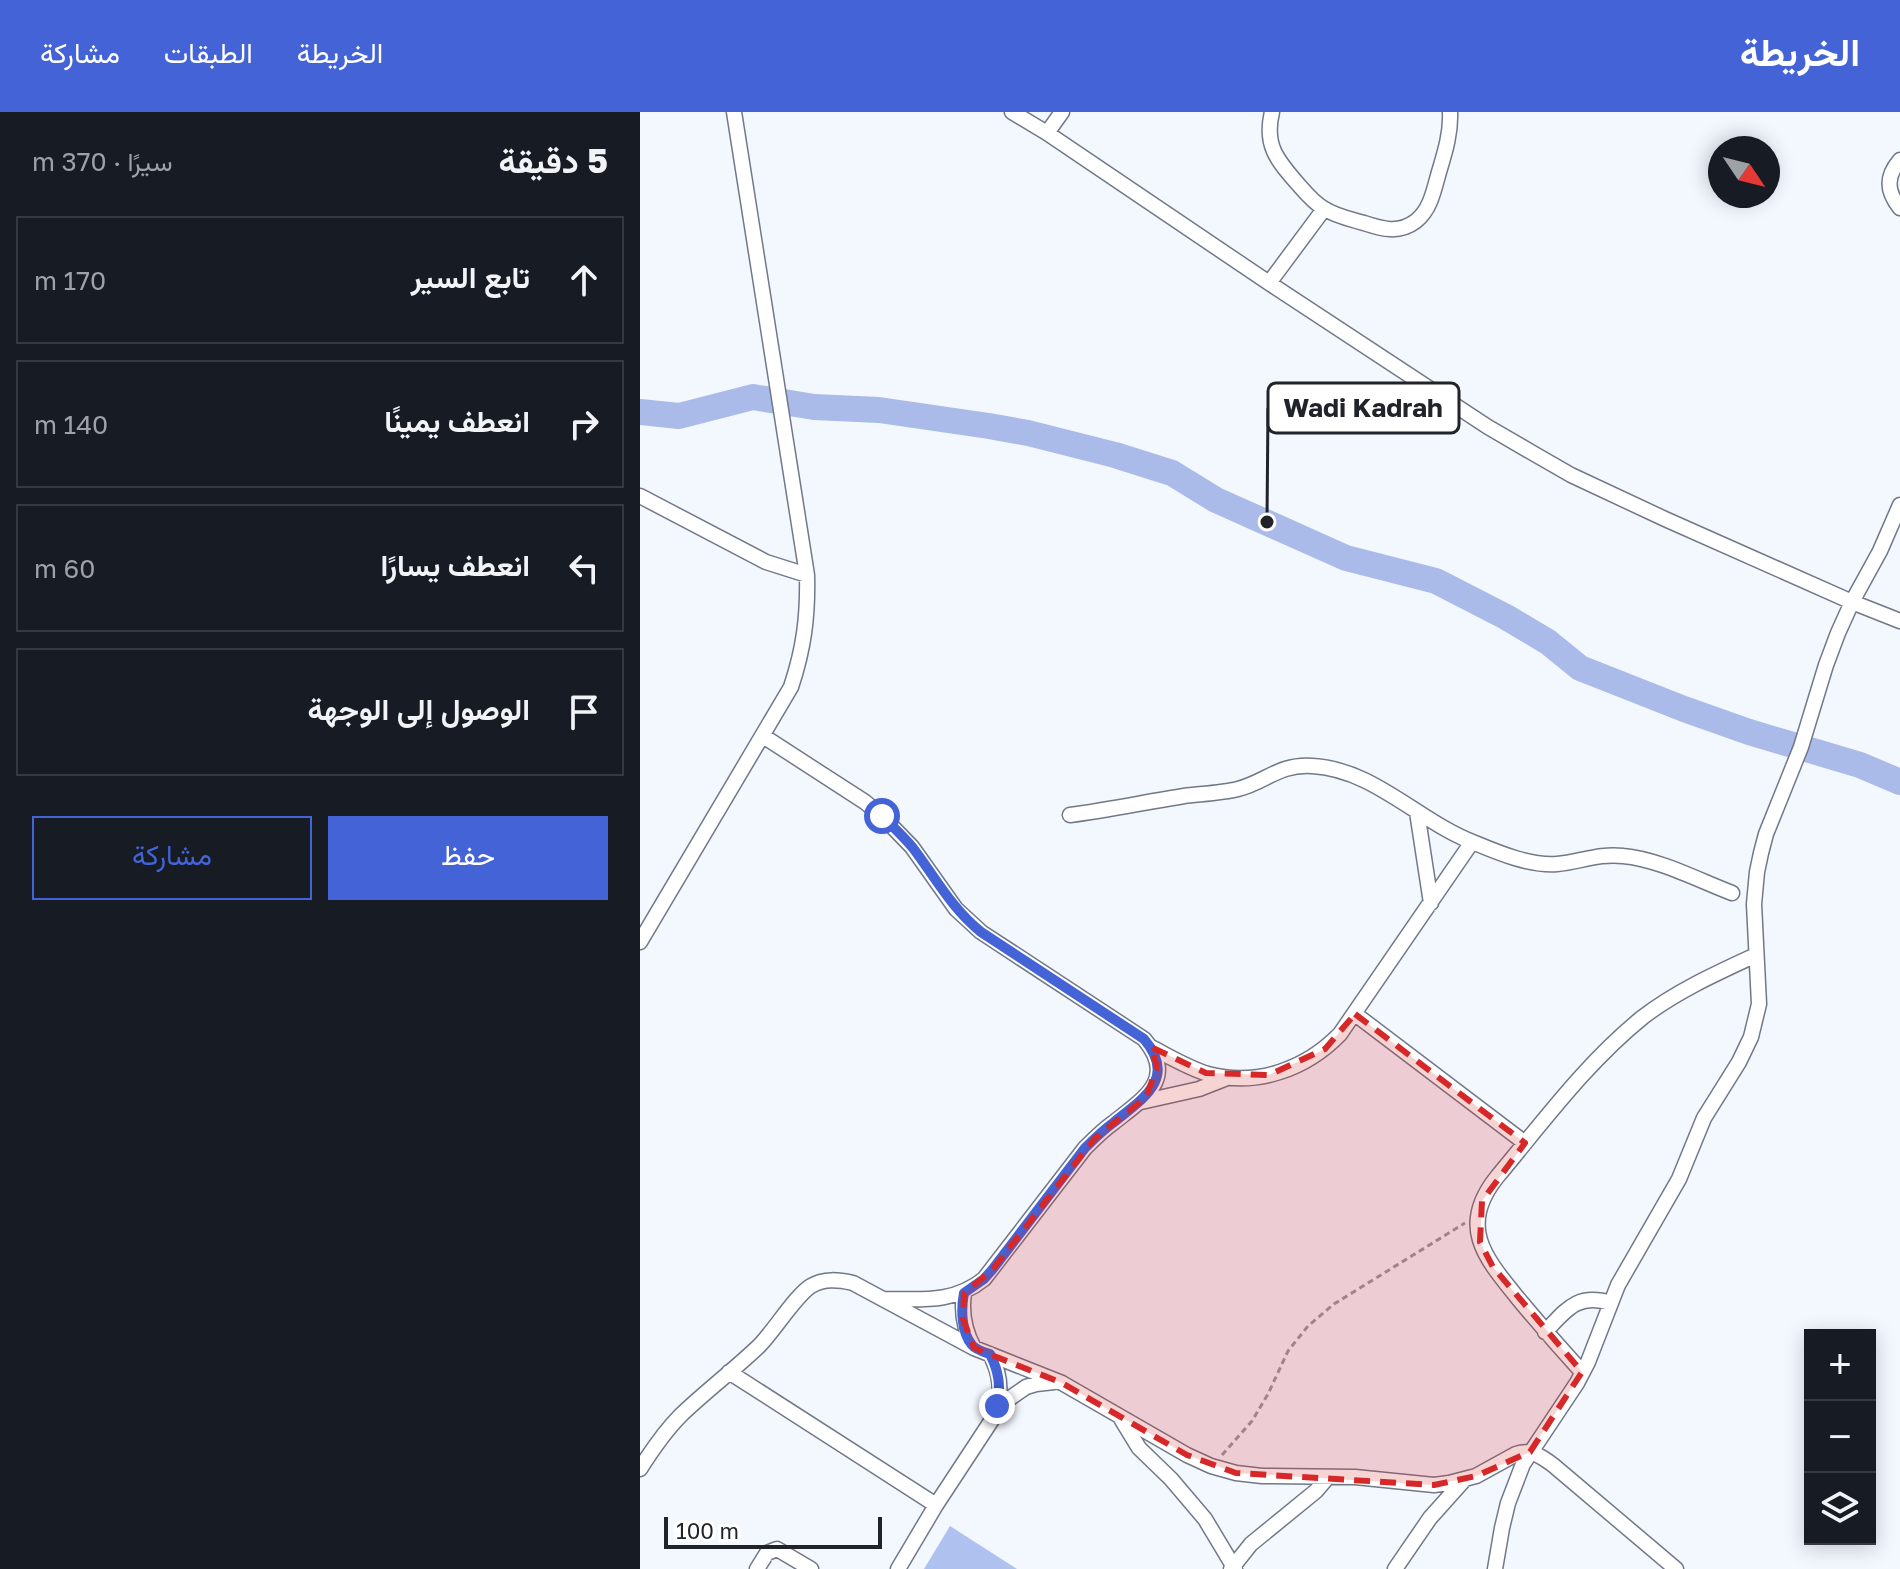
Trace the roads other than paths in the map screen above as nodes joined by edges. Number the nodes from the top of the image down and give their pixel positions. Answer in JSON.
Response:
{"nodes":[{"id":1,"x":734,"y":112,"type":"edge"},
{"id":2,"x":1012,"y":112,"type":"edge"},
{"id":3,"x":1062,"y":112,"type":"edge"},
{"id":4,"x":1272,"y":112,"type":"edge"},
{"id":5,"x":1450,"y":112,"type":"edge"},
{"id":6,"x":1047,"y":133,"type":"junction"},
{"id":7,"x":1900,"y":160,"type":"edge"},
{"id":8,"x":1900,"y":208,"type":"edge"},
{"id":9,"x":1324,"y":209,"type":"junction"},
{"id":10,"x":1269,"y":283,"type":"junction"},
{"id":11,"x":640,"y":496,"type":"edge"},
{"id":12,"x":1900,"y":505,"type":"edge"},
{"id":13,"x":807,"y":575,"type":"junction"},
{"id":14,"x":1852,"y":602,"type":"junction"},
{"id":15,"x":1900,"y":621,"type":"edge"},
{"id":16,"x":763,"y":736,"type":"junction"},
{"id":17,"x":1417,"y":812,"type":"junction"},
{"id":18,"x":1070,"y":815,"type":"dead end"},
{"id":19,"x":1472,"y":842,"type":"junction"},
{"id":20,"x":1732,"y":893,"type":"dead end"},
{"id":21,"x":1431,"y":903,"type":"junction"},
{"id":22,"x":640,"y":942,"type":"edge"},
{"id":23,"x":1756,"y":955,"type":"junction"},
{"id":24,"x":1355,"y":1014,"type":"junction"},
{"id":25,"x":1151,"y":1047,"type":"junction"},
{"id":26,"x":1227,"y":1078,"type":"junction"},
{"id":27,"x":1141,"y":1102,"type":"junction"},
{"id":28,"x":1525,"y":1143,"type":"junction"},
{"id":29,"x":964,"y":1293,"type":"junction"},
{"id":30,"x":881,"y":1299,"type":"junction"},
{"id":31,"x":1611,"y":1303,"type":"junction"},
{"id":32,"x":1545,"y":1332,"type":"junction"},
{"id":33,"x":974,"y":1348,"type":"junction"},
{"id":34,"x":990,"y":1354,"type":"junction"},
{"id":35,"x":729,"y":1372,"type":"junction"},
{"id":36,"x":1582,"y":1372,"type":"junction"},
{"id":37,"x":1062,"y":1383,"type":"junction"},
{"id":38,"x":1120,"y":1416,"type":"junction"},
{"id":39,"x":992,"y":1418,"type":"junction"},
{"id":40,"x":1530,"y":1452,"type":"junction"},
{"id":41,"x":640,"y":1469,"type":"edge"},
{"id":42,"x":1328,"y":1477,"type":"junction"},
{"id":43,"x":1465,"y":1480,"type":"junction"},
{"id":44,"x":936,"y":1505,"type":"junction"},
{"id":45,"x":1233,"y":1568,"type":"edge"},
{"id":46,"x":757,"y":1569,"type":"edge"},
{"id":47,"x":811,"y":1569,"type":"edge"},
{"id":48,"x":898,"y":1569,"type":"edge"},
{"id":49,"x":1395,"y":1569,"type":"edge"},
{"id":50,"x":1495,"y":1569,"type":"edge"},
{"id":51,"x":1676,"y":1569,"type":"edge"}],
"edges":[{"from":1,"to":13,"type":"street"},
{"from":2,"to":6,"type":"street"},
{"from":3,"to":6,"type":"street"},
{"from":4,"to":9,"type":"street"},
{"from":5,"to":9,"type":"street"},
{"from":6,"to":10,"type":"street"},
{"from":7,"to":8,"type":"street"},
{"from":9,"to":10,"type":"street"},
{"from":10,"to":14,"type":"street"},
{"from":11,"to":13,"type":"street"},
{"from":12,"to":14,"type":"street"},
{"from":13,"to":16,"type":"street"},
{"from":14,"to":15,"type":"street"},
{"from":14,"to":23,"type":"street"},
{"from":16,"to":22,"type":"street"},
{"from":16,"to":25,"type":"street"},
{"from":17,"to":18,"type":"street"},
{"from":17,"to":19,"type":"street"},
{"from":17,"to":21,"type":"street"},
{"from":19,"to":20,"type":"street"},
{"from":19,"to":21,"type":"street"},
{"from":21,"to":24,"type":"street"},
{"from":23,"to":28,"type":"street"},
{"from":23,"to":31,"type":"street"},
{"from":24,"to":26,"type":"street"},
{"from":24,"to":28,"type":"street"},
{"from":25,"to":26,"type":"street"},
{"from":25,"to":27,"type":"street"},
{"from":26,"to":27,"type":"street"},
{"from":27,"to":29,"type":"street"},
{"from":28,"to":32,"type":"street"},
{"from":29,"to":30,"type":"street"},
{"from":29,"to":33,"type":"street"},
{"from":30,"to":33,"type":"street"},
{"from":30,"to":35,"type":"street"},
{"from":31,"to":32,"type":"street"},
{"from":31,"to":36,"type":"street"},
{"from":32,"to":36,"type":"street"},
{"from":33,"to":34,"type":"street"},
{"from":34,"to":37,"type":"street"},
{"from":34,"to":39,"type":"street"},
{"from":35,"to":41,"type":"street"},
{"from":35,"to":44,"type":"street"},
{"from":36,"to":40,"type":"street"},
{"from":37,"to":38,"type":"street"},
{"from":37,"to":39,"type":"street"},
{"from":38,"to":42,"type":"street"},
{"from":38,"to":45,"type":"street"},
{"from":39,"to":44,"type":"street"},
{"from":40,"to":43,"type":"street"},
{"from":40,"to":50,"type":"street"},
{"from":40,"to":51,"type":"street"},
{"from":42,"to":43,"type":"street"},
{"from":42,"to":45,"type":"street"},
{"from":43,"to":49,"type":"street"},
{"from":44,"to":48,"type":"street"},
{"from":46,"to":47,"type":"street"}]}
